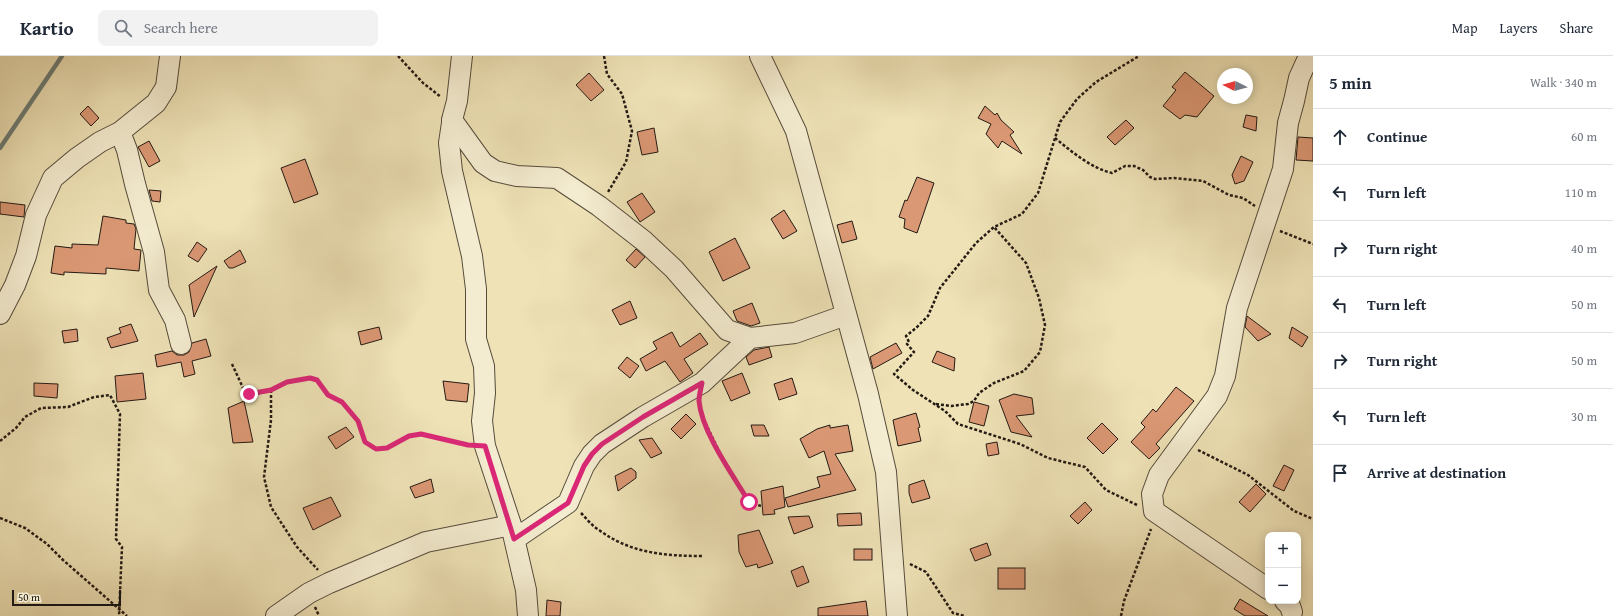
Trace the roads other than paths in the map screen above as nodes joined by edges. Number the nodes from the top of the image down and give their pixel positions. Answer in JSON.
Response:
{"nodes":[{"id":1,"x":170,"y":56,"type":"edge"},
{"id":2,"x":462,"y":56,"type":"edge"},
{"id":3,"x":760,"y":56,"type":"edge"},
{"id":4,"x":1309,"y":56,"type":"edge"},
{"id":5,"x":452,"y":118,"type":"junction"},
{"id":6,"x":120,"y":132,"type":"junction"},
{"id":7,"x":0,"y":314,"type":"edge"},
{"id":8,"x":846,"y":315,"type":"junction"},
{"id":9,"x":750,"y":338,"type":"junction"},
{"id":10,"x":181,"y":344,"type":"dead end"},
{"id":11,"x":513,"y":532,"type":"junction"},
{"id":12,"x":1265,"y":587,"type":"edge"},
{"id":13,"x":276,"y":616,"type":"edge"},
{"id":14,"x":528,"y":616,"type":"edge"},
{"id":15,"x":897,"y":616,"type":"edge"}],
"edges":[{"from":1,"to":6,"type":"street"},
{"from":2,"to":5,"type":"street"},
{"from":3,"to":8,"type":"street"},
{"from":4,"to":12,"type":"street"},
{"from":5,"to":9,"type":"street"},
{"from":5,"to":11,"type":"street"},
{"from":6,"to":7,"type":"street"},
{"from":6,"to":10,"type":"street"},
{"from":8,"to":9,"type":"street"},
{"from":8,"to":15,"type":"street"},
{"from":9,"to":11,"type":"street"},
{"from":11,"to":13,"type":"street"},
{"from":11,"to":14,"type":"street"}]}
